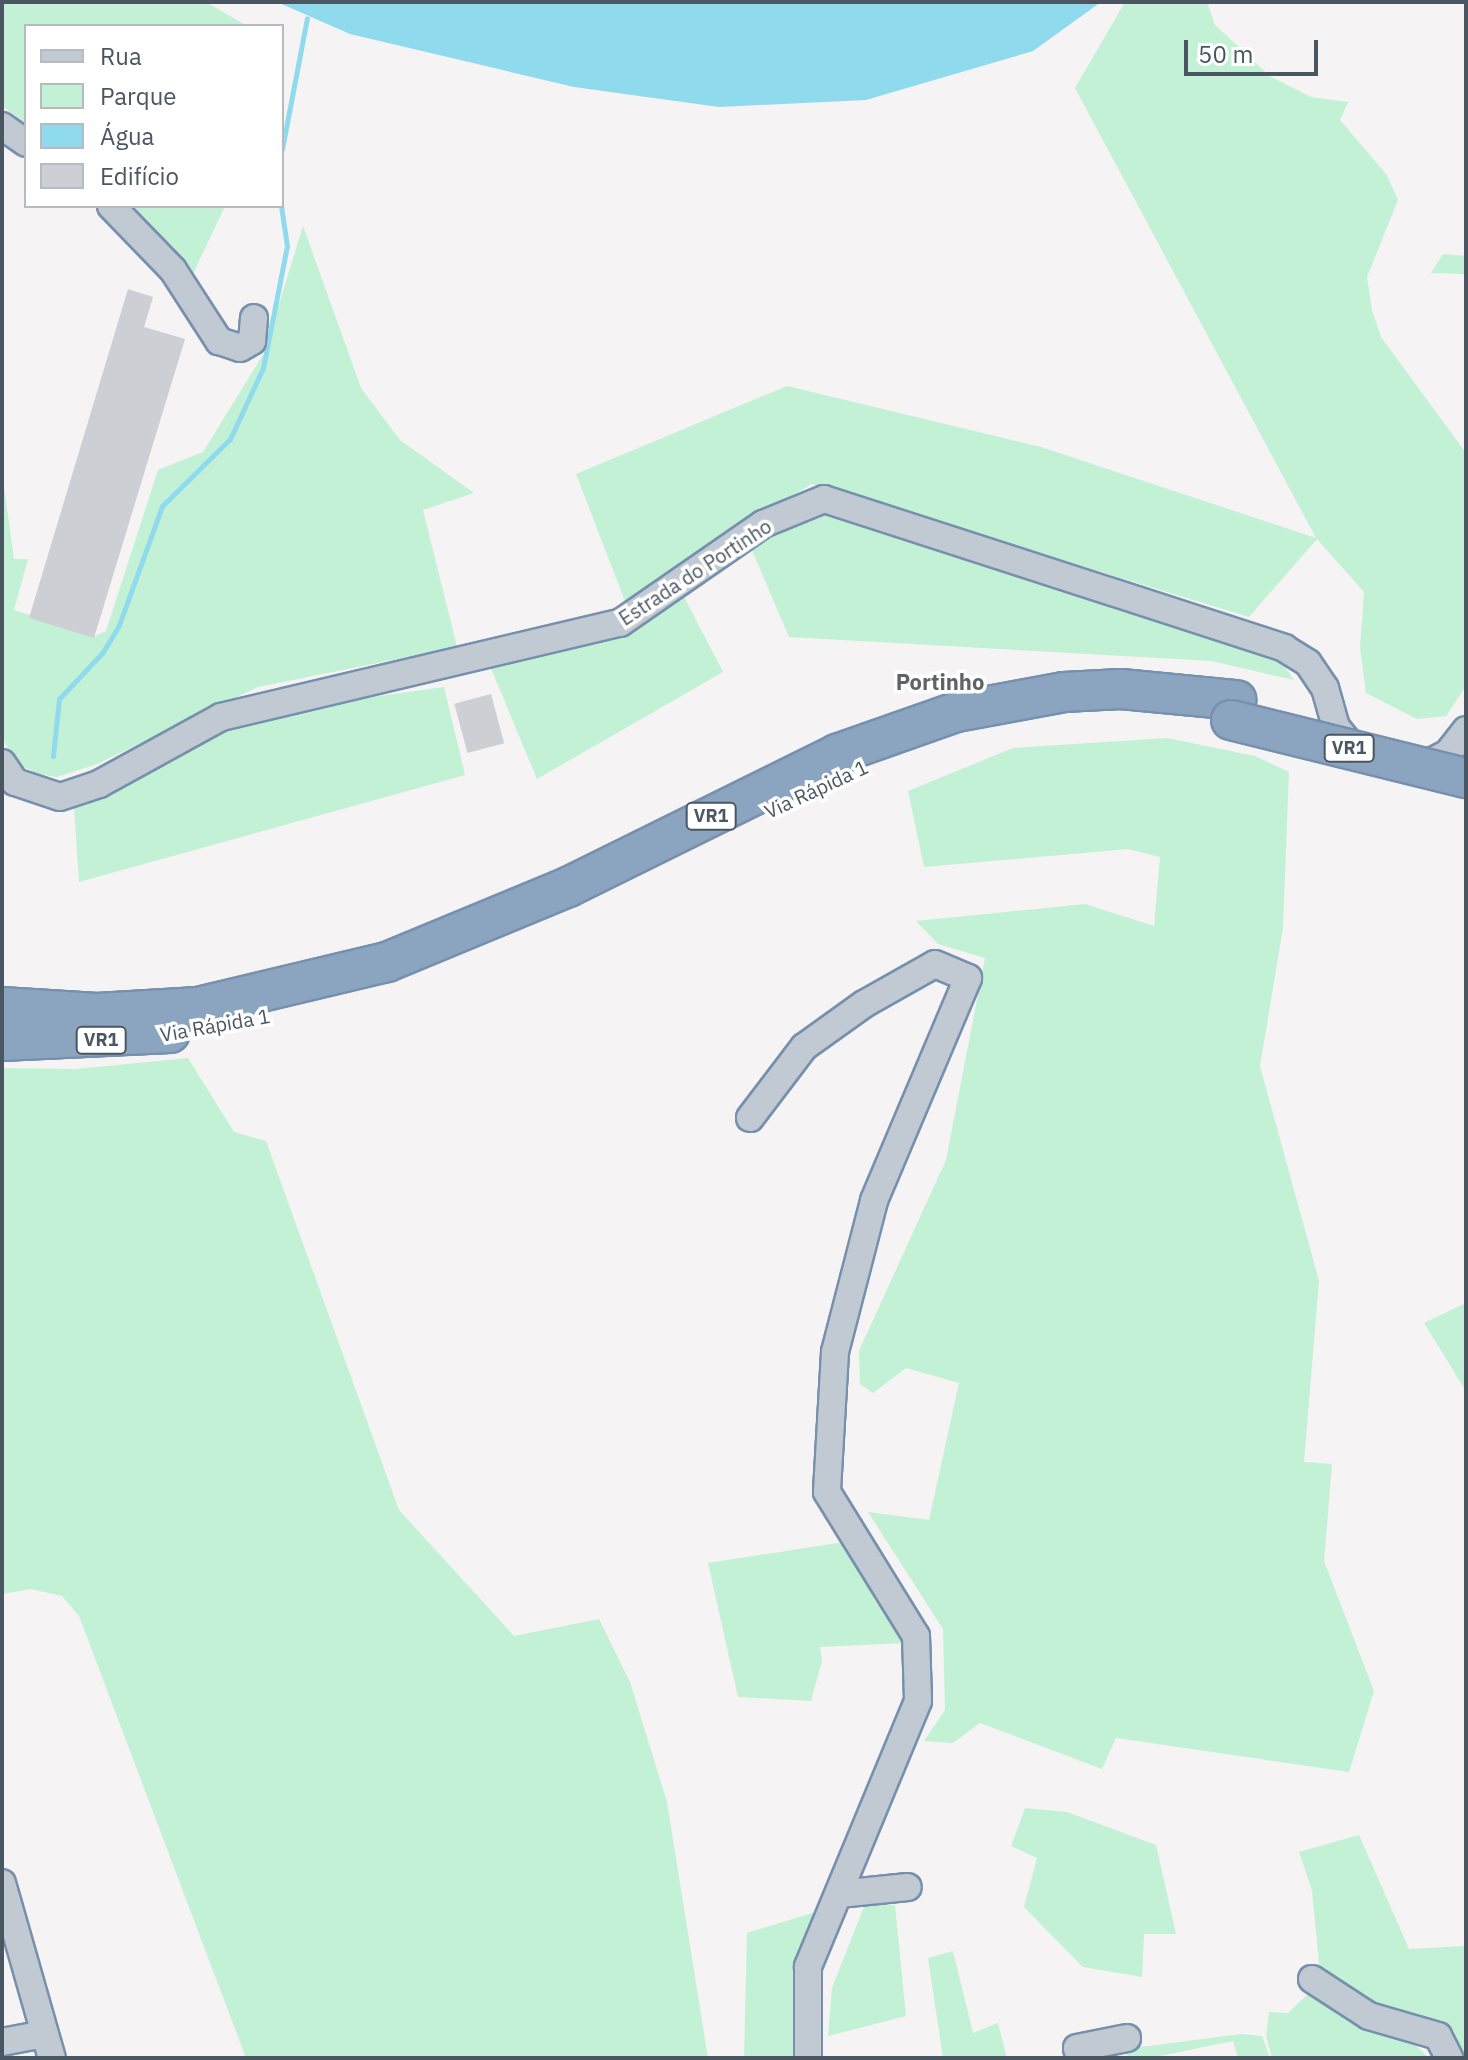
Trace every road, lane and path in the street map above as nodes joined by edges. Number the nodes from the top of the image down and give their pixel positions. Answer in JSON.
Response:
{"nodes":[{"id":1,"x":2,"y":126,"type":"edge"},
{"id":2,"x":24,"y":142,"type":"edge"},
{"id":3,"x":113,"y":208,"type":"edge"},
{"id":4,"x":254,"y":318,"type":"dead end"},
{"id":5,"x":1233,"y":710,"type":"junction"},
{"id":6,"x":1466,"y":730,"type":"edge"},
{"id":7,"x":1466,"y":757,"type":"edge"},
{"id":8,"x":2,"y":763,"type":"edge"},
{"id":9,"x":1466,"y":778,"type":"edge"},
{"id":10,"x":2,"y":1007,"type":"edge"},
{"id":11,"x":199,"y":1018,"type":"junction"},
{"id":12,"x":2,"y":1041,"type":"edge"},
{"id":13,"x":750,"y":1118,"type":"dead end"},
{"id":14,"x":2,"y":1883,"type":"edge"},
{"id":15,"x":908,"y":1887,"type":"dead end"},
{"id":16,"x":839,"y":1894,"type":"junction"},
{"id":17,"x":1312,"y":1979,"type":"dead end"},
{"id":18,"x":1127,"y":2038,"type":"dead end"},
{"id":19,"x":2,"y":2042,"type":"edge"},
{"id":20,"x":48,"y":2046,"type":"edge"},
{"id":21,"x":808,"y":2058,"type":"edge"},
{"id":22,"x":1080,"y":2058,"type":"edge"},
{"id":23,"x":1449,"y":2058,"type":"edge"}],
"edges":[{"from":1,"to":2,"type":"street"},
{"from":3,"to":4,"type":"street"},
{"from":5,"to":7,"type":"highway","name":"Via Rápida 1","number":"VR1"},
{"from":5,"to":9,"type":"highway","name":"Via Rápida 1","number":"VR1","bridge":true},
{"from":5,"to":11,"type":"highway","name":"Via Rápida 1","number":"VR1"},
{"from":6,"to":8,"type":"street","name":"Estrada do Portinho"},
{"from":10,"to":11,"type":"highway","name":"Via Rápida 1","number":"VR1"},
{"from":11,"to":12,"type":"highway","name":"Via Rápida 1","number":"VR1"},
{"from":13,"to":16,"type":"street"},
{"from":14,"to":20,"type":"street"},
{"from":15,"to":16,"type":"street"},
{"from":16,"to":21,"type":"street"},
{"from":17,"to":23,"type":"street"},
{"from":18,"to":22,"type":"street"},
{"from":19,"to":20,"type":"street"}]}
